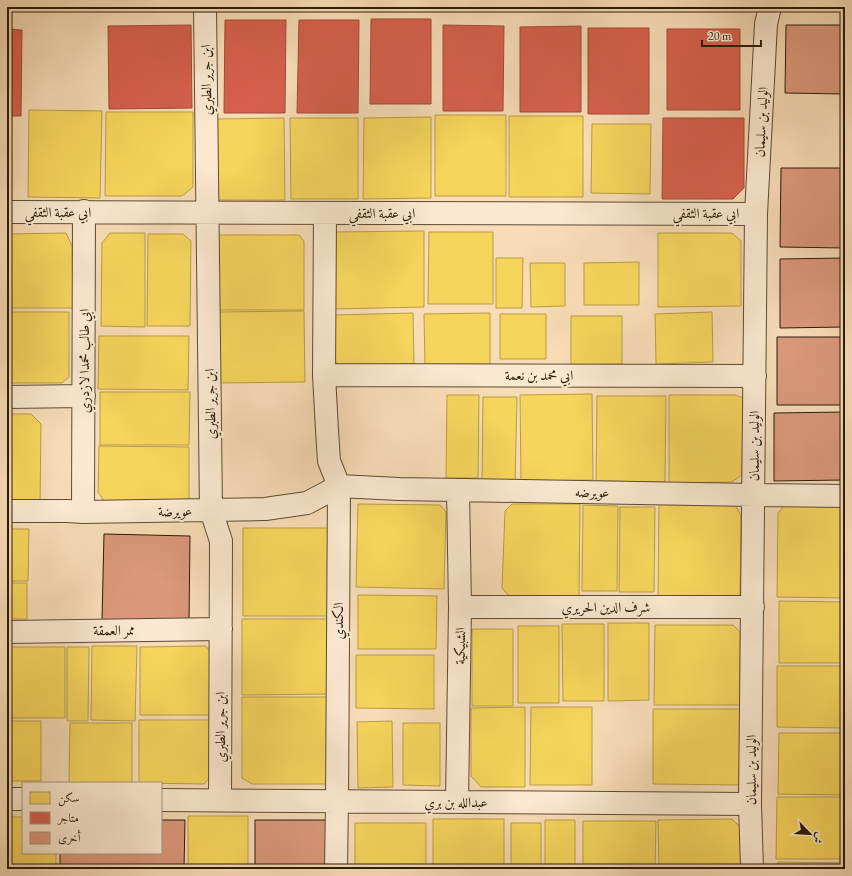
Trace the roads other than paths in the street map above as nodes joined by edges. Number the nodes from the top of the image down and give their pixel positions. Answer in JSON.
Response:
{"nodes":[{"id":1,"x":205,"y":7,"type":"edge"},
{"id":2,"x":766,"y":13,"type":"edge"},
{"id":3,"x":84,"y":211,"type":"junction"},
{"id":4,"x":7,"y":212,"type":"edge"},
{"id":5,"x":208,"y":212,"type":"junction"},
{"id":6,"x":325,"y":213,"type":"junction"},
{"id":7,"x":756,"y":214,"type":"junction"},
{"id":8,"x":324,"y":375,"type":"junction"},
{"id":9,"x":755,"y":376,"type":"junction"},
{"id":10,"x":84,"y":396,"type":"junction"},
{"id":11,"x":7,"y":397,"type":"edge"},
{"id":12,"x":338,"y":486,"type":"junction"},
{"id":13,"x":458,"y":490,"type":"junction"},
{"id":14,"x":754,"y":495,"type":"junction"},
{"id":15,"x":845,"y":496,"type":"edge"},
{"id":16,"x":211,"y":510,"type":"junction"},
{"id":17,"x":7,"y":511,"type":"edge"},
{"id":18,"x":83,"y":512,"type":"junction"},
{"id":19,"x":460,"y":606,"type":"junction"},
{"id":20,"x":753,"y":607,"type":"junction"},
{"id":21,"x":221,"y":629,"type":"junction"},
{"id":22,"x":7,"y":632,"type":"edge"},
{"id":23,"x":7,"y":798,"type":"edge"},
{"id":24,"x":22,"y":799,"type":"edge"},
{"id":25,"x":162,"y":800,"type":"edge"},
{"id":26,"x":220,"y":800,"type":"junction"},
{"id":27,"x":337,"y":801,"type":"junction"},
{"id":28,"x":457,"y":802,"type":"junction"},
{"id":29,"x":750,"y":804,"type":"junction"},
{"id":30,"x":336,"y":869,"type":"edge"},
{"id":31,"x":752,"y":869,"type":"edge"}],
"edges":[{"from":1,"to":5,"type":"street","name":"ابن جرير الطبري"},
{"from":2,"to":7,"type":"street","name":"الوليد بن سليمان"},
{"from":3,"to":4,"type":"street","name":"ابي عقبة الثقفي"},
{"from":3,"to":5,"type":"street","name":"ابي عقبة الثقفي"},
{"from":3,"to":10,"type":"street","name":"ابي طالب محمدا لازدري"},
{"from":5,"to":6,"type":"street","name":"ابي عقبة الثقفي"},
{"from":5,"to":16,"type":"street","name":"ابن جرير الطبري"},
{"from":6,"to":7,"type":"street","name":"ابي عقبة الثقفي"},
{"from":6,"to":8,"type":"street","name":"الكندي"},
{"from":7,"to":9,"type":"street","name":"الوليد بن سليمان"},
{"from":8,"to":9,"type":"street","name":"ابي محمد بن نعمة"},
{"from":8,"to":12,"type":"street","name":"الكندي"},
{"from":9,"to":14,"type":"street","name":"الوليد بن سليمان"},
{"from":10,"to":11,"type":"street"},
{"from":10,"to":18,"type":"street","name":"ابي طالب محمدا لازدري"},
{"from":12,"to":13,"type":"street","name":"عويرضه"},
{"from":12,"to":16,"type":"street","name":"عويرضة"},
{"from":12,"to":27,"type":"street","name":"الكندي"},
{"from":13,"to":14,"type":"street","name":"عويرضه"},
{"from":13,"to":19,"type":"street","name":"الشبيكية"},
{"from":14,"to":15,"type":"street","name":"عويرضه"},
{"from":14,"to":20,"type":"street","name":"الوليد بن سليمان"},
{"from":16,"to":18,"type":"street","name":"عويرضة"},
{"from":16,"to":21,"type":"street","name":"ابن جرير الطبري"},
{"from":17,"to":18,"type":"street","name":"عويرضة"},
{"from":19,"to":20,"type":"street","name":"شرف الدين الحريري"},
{"from":19,"to":28,"type":"street","name":"الشبيكية"},
{"from":20,"to":29,"type":"street","name":"الوليد بن سليمان"},
{"from":21,"to":22,"type":"street","name":"ممر العمقة"},
{"from":21,"to":26,"type":"street","name":"ابن جرير الطبري"},
{"from":23,"to":24,"type":"street"},
{"from":25,"to":26,"type":"street","name":"عبدالله بن بري"},
{"from":26,"to":27,"type":"street","name":"عبدالله بن بري"},
{"from":27,"to":28,"type":"street","name":"عبدالله بن بري"},
{"from":27,"to":30,"type":"street","name":"الكندي"},
{"from":28,"to":29,"type":"street","name":"عبدالله بن بري"},
{"from":29,"to":31,"type":"street","name":"الوليد بن سليمان"}]}
